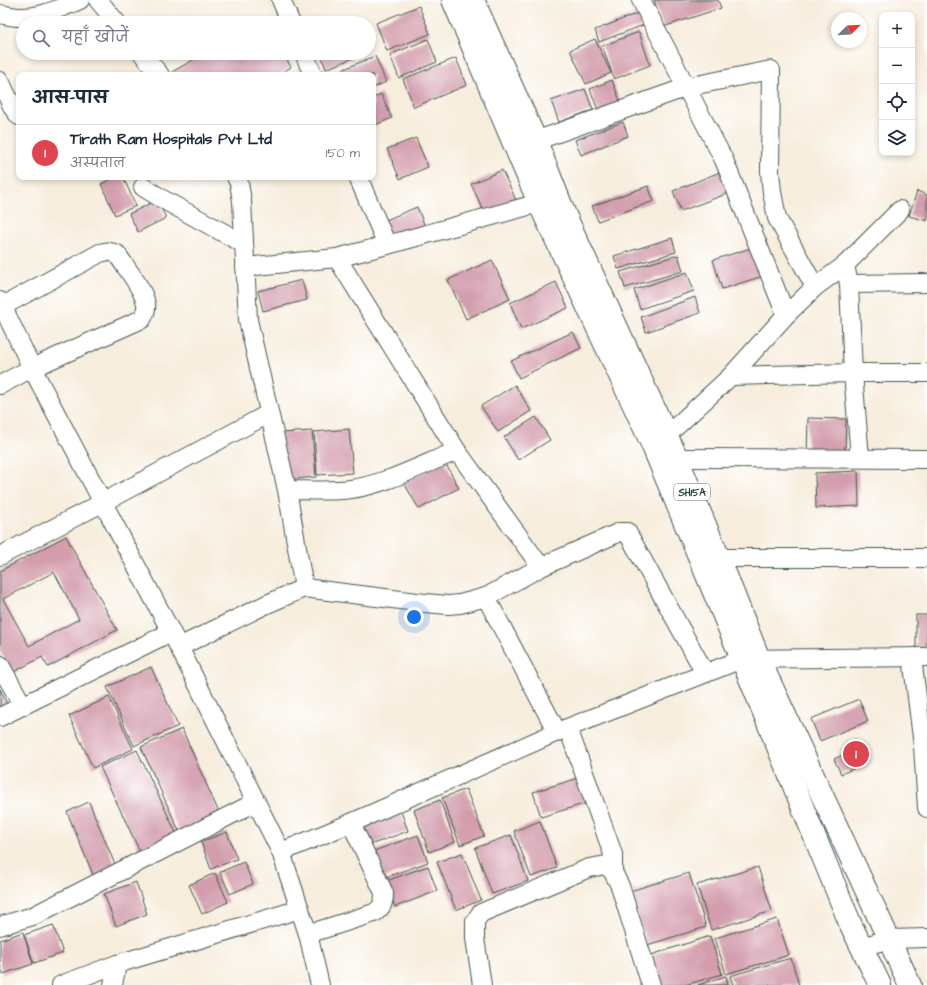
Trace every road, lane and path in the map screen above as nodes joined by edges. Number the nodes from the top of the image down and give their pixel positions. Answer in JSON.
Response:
{"nodes":[{"id":1,"x":80,"y":0,"type":"edge"},
{"id":2,"x":98,"y":0,"type":"edge"},
{"id":3,"x":281,"y":0,"type":"edge"},
{"id":4,"x":452,"y":0,"type":"edge"},
{"id":5,"x":473,"y":0,"type":"edge"},
{"id":6,"x":641,"y":0,"type":"edge"},
{"id":7,"x":0,"y":14,"type":"edge"},
{"id":8,"x":38,"y":16,"type":"edge"},
{"id":9,"x":111,"y":16,"type":"edge"},
{"id":10,"x":288,"y":16,"type":"edge"},
{"id":11,"x":16,"y":17,"type":"edge"},
{"id":12,"x":148,"y":60,"type":"edge"},
{"id":13,"x":307,"y":60,"type":"edge"},
{"id":14,"x":158,"y":72,"type":"edge"},
{"id":15,"x":312,"y":72,"type":"edge"},
{"id":16,"x":0,"y":81,"type":"edge"},
{"id":17,"x":687,"y":87,"type":"junction"},
{"id":18,"x":16,"y":112,"type":"edge"},
{"id":19,"x":536,"y":141,"type":"junction"},
{"id":20,"x":515,"y":147,"type":"junction"},
{"id":21,"x":238,"y":180,"type":"edge"},
{"id":22,"x":359,"y":180,"type":"edge"},
{"id":23,"x":143,"y":187,"type":"dead end"},
{"id":24,"x":540,"y":203,"type":"junction"},
{"id":25,"x":900,"y":210,"type":"dead end"},
{"id":26,"x":244,"y":244,"type":"junction"},
{"id":27,"x":387,"y":245,"type":"junction"},
{"id":28,"x":337,"y":258,"type":"junction"},
{"id":29,"x":845,"y":265,"type":"junction"},
{"id":30,"x":246,"y":267,"type":"junction"},
{"id":31,"x":927,"y":283,"type":"edge"},
{"id":32,"x":849,"y":284,"type":"junction"},
{"id":33,"x":815,"y":287,"type":"junction"},
{"id":34,"x":1,"y":303,"type":"edge"},
{"id":35,"x":786,"y":315,"type":"junction"},
{"id":36,"x":32,"y":368,"type":"junction"},
{"id":37,"x":853,"y":373,"type":"junction"},
{"id":38,"x":927,"y":373,"type":"edge"},
{"id":39,"x":731,"y":376,"type":"junction"},
{"id":40,"x":0,"y":385,"type":"edge"},
{"id":41,"x":268,"y":414,"type":"junction"},
{"id":42,"x":659,"y":440,"type":"junction"},
{"id":43,"x":457,"y":451,"type":"junction"},
{"id":44,"x":677,"y":458,"type":"junction"},
{"id":45,"x":860,"y":458,"type":"junction"},
{"id":46,"x":927,"y":460,"type":"edge"},
{"id":47,"x":287,"y":490,"type":"junction"},
{"id":48,"x":102,"y":504,"type":"junction"},
{"id":49,"x":0,"y":556,"type":"edge"},
{"id":50,"x":719,"y":558,"type":"junction"},
{"id":51,"x":927,"y":558,"type":"edge"},
{"id":52,"x":541,"y":566,"type":"junction"},
{"id":53,"x":304,"y":588,"type":"junction"},
{"id":54,"x":486,"y":597,"type":"junction"},
{"id":55,"x":175,"y":640,"type":"junction"},
{"id":56,"x":920,"y":657,"type":"edge"},
{"id":57,"x":751,"y":659,"type":"junction"},
{"id":58,"x":0,"y":665,"type":"edge"},
{"id":59,"x":705,"y":674,"type":"junction"},
{"id":60,"x":23,"y":706,"type":"junction"},
{"id":61,"x":0,"y":717,"type":"edge"},
{"id":62,"x":562,"y":730,"type":"junction"},
{"id":63,"x":925,"y":746,"type":"edge"},
{"id":64,"x":256,"y":802,"type":"junction"},
{"id":65,"x":927,"y":808,"type":"edge"},
{"id":66,"x":351,"y":823,"type":"junction"},
{"id":67,"x":281,"y":852,"type":"junction"},
{"id":68,"x":613,"y":872,"type":"junction"},
{"id":69,"x":300,"y":909,"type":"junction"},
{"id":70,"x":0,"y":926,"type":"edge"},
{"id":71,"x":308,"y":934,"type":"junction"},
{"id":72,"x":927,"y":938,"type":"edge"},
{"id":73,"x":890,"y":939,"type":"junction"},
{"id":74,"x":861,"y":946,"type":"junction"},
{"id":75,"x":117,"y":964,"type":"junction"},
{"id":76,"x":906,"y":984,"type":"edge"},
{"id":77,"x":61,"y":985,"type":"edge"},
{"id":78,"x":112,"y":985,"type":"edge"},
{"id":79,"x":320,"y":985,"type":"edge"},
{"id":80,"x":482,"y":985,"type":"edge"},
{"id":81,"x":651,"y":985,"type":"edge"},
{"id":82,"x":880,"y":985,"type":"edge"}],
"edges":[{"from":1,"to":8,"type":"street"},
{"from":2,"to":9,"type":"street"},
{"from":3,"to":10,"type":"street"},
{"from":4,"to":20,"type":"main road","number":"SH15A"},
{"from":5,"to":19,"type":"main road","number":"SH15A"},
{"from":6,"to":17,"type":"street"},
{"from":7,"to":11,"type":"street"},
{"from":12,"to":14,"type":"street"},
{"from":13,"to":15,"type":"street"},
{"from":16,"to":18,"type":"street"},
{"from":17,"to":19,"type":"street"},
{"from":17,"to":33,"type":"street"},
{"from":17,"to":35,"type":"street"},
{"from":19,"to":20,"type":"street"},
{"from":19,"to":42,"type":"main road","number":"SH15A"},
{"from":20,"to":24,"type":"main road","number":"SH15A"},
{"from":21,"to":26,"type":"street"},
{"from":22,"to":27,"type":"street"},
{"from":23,"to":26,"type":"street"},
{"from":24,"to":27,"type":"street"},
{"from":24,"to":42,"type":"main road","number":"SH15A"},
{"from":25,"to":29,"type":"street"},
{"from":26,"to":30,"type":"street"},
{"from":27,"to":28,"type":"street"},
{"from":28,"to":30,"type":"street"},
{"from":28,"to":43,"type":"street"},
{"from":29,"to":32,"type":"street"},
{"from":29,"to":33,"type":"street"},
{"from":30,"to":41,"type":"street"},
{"from":31,"to":32,"type":"street"},
{"from":32,"to":37,"type":"street"},
{"from":33,"to":35,"type":"street"},
{"from":34,"to":36,"type":"street"},
{"from":34,"to":36,"type":"street"},
{"from":35,"to":39,"type":"street"},
{"from":36,"to":40,"type":"street"},
{"from":36,"to":48,"type":"street"},
{"from":37,"to":38,"type":"street"},
{"from":37,"to":39,"type":"street"},
{"from":37,"to":45,"type":"street"},
{"from":39,"to":42,"type":"street"},
{"from":41,"to":47,"type":"street"},
{"from":41,"to":48,"type":"street"},
{"from":42,"to":44,"type":"main road","number":"SH15A"},
{"from":42,"to":57,"type":"main road","number":"SH15A"},
{"from":43,"to":47,"type":"street"},
{"from":43,"to":52,"type":"street"},
{"from":44,"to":45,"type":"street"},
{"from":44,"to":50,"type":"main road","number":"SH15A"},
{"from":45,"to":46,"type":"street"},
{"from":47,"to":53,"type":"street"},
{"from":48,"to":49,"type":"street"},
{"from":48,"to":55,"type":"street"},
{"from":50,"to":51,"type":"street"},
{"from":50,"to":57,"type":"main road","number":"SH15A"},
{"from":52,"to":54,"type":"street"},
{"from":52,"to":59,"type":"street"},
{"from":53,"to":54,"type":"street"},
{"from":53,"to":55,"type":"street"},
{"from":54,"to":62,"type":"street"},
{"from":55,"to":60,"type":"street"},
{"from":55,"to":64,"type":"street"},
{"from":56,"to":57,"type":"street"},
{"from":56,"to":63,"type":"street"},
{"from":57,"to":59,"type":"street"},
{"from":57,"to":73,"type":"main road","number":"SH15A"},
{"from":57,"to":74,"type":"main road","number":"SH15A"},
{"from":58,"to":60,"type":"street"},
{"from":59,"to":62,"type":"street"},
{"from":60,"to":61,"type":"street"},
{"from":62,"to":66,"type":"street"},
{"from":62,"to":68,"type":"street"},
{"from":63,"to":65,"type":"street"},
{"from":64,"to":67,"type":"street"},
{"from":64,"to":70,"type":"street"},
{"from":66,"to":67,"type":"street"},
{"from":66,"to":71,"type":"street"},
{"from":67,"to":69,"type":"street"},
{"from":68,"to":80,"type":"street"},
{"from":68,"to":81,"type":"street"},
{"from":69,"to":71,"type":"street"},
{"from":69,"to":75,"type":"street"},
{"from":71,"to":79,"type":"street"},
{"from":72,"to":73,"type":"street"},
{"from":73,"to":74,"type":"street"},
{"from":73,"to":76,"type":"main road","number":"SH15A"},
{"from":74,"to":82,"type":"main road","number":"SH15A"},
{"from":75,"to":77,"type":"street"},
{"from":75,"to":78,"type":"street"}]}
